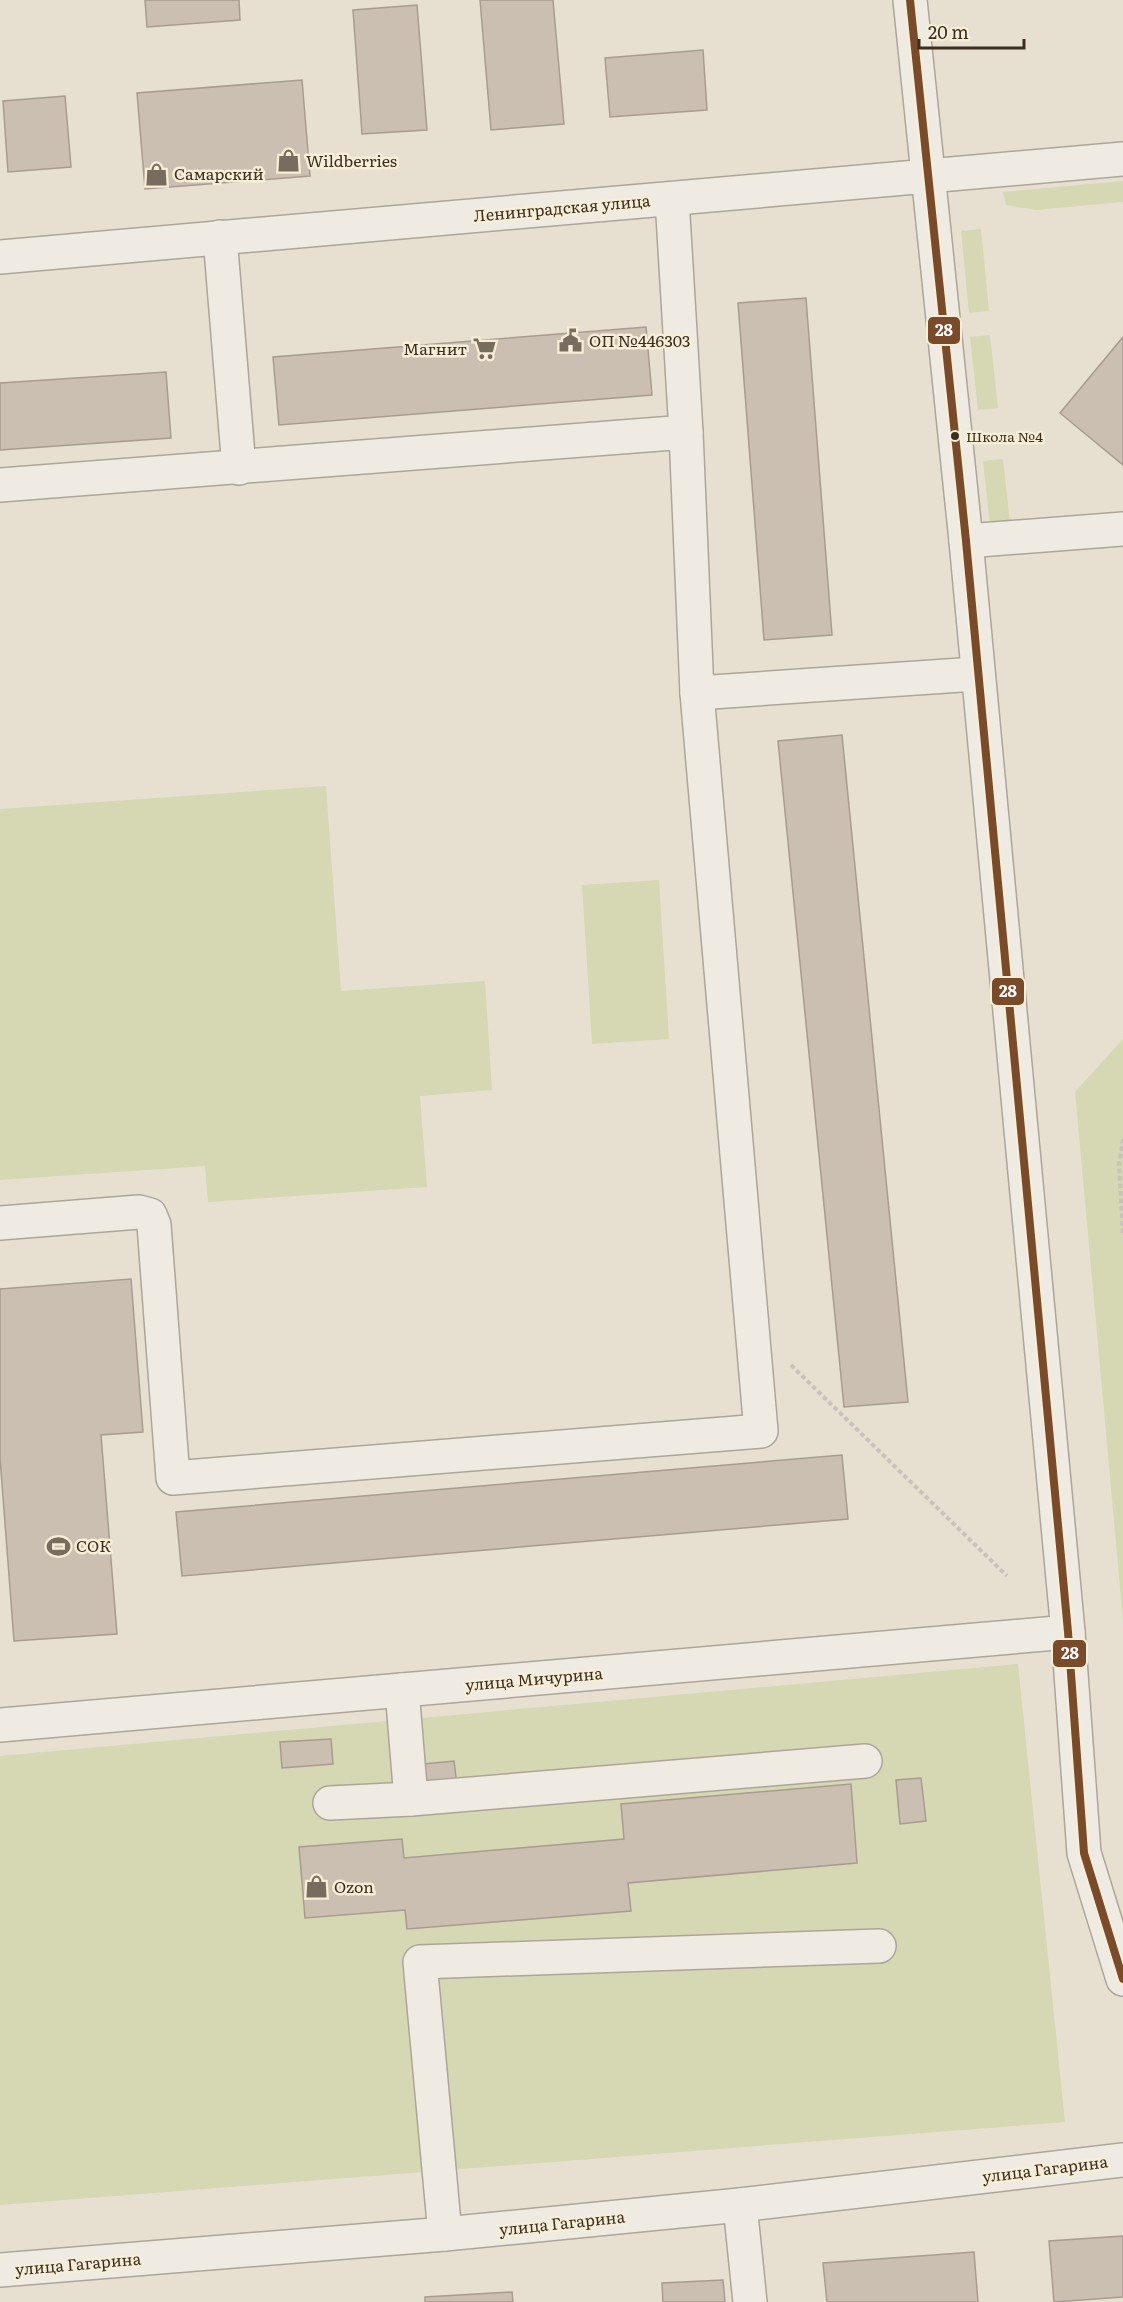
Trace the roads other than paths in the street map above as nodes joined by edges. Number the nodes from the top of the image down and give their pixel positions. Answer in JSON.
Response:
{"nodes":[{"id":1,"x":910,"y":0,"type":"edge"},
{"id":2,"x":1123,"y":159,"type":"edge"},
{"id":3,"x":927,"y":175,"type":"junction"},
{"id":4,"x":672,"y":199,"type":"junction"},
{"id":5,"x":220,"y":237,"type":"junction"},
{"id":6,"x":0,"y":257,"type":"edge"},
{"id":7,"x":686,"y":432,"type":"junction"},
{"id":8,"x":239,"y":468,"type":"junction"},
{"id":9,"x":0,"y":484,"type":"edge"},
{"id":10,"x":1123,"y":529,"type":"edge"},
{"id":11,"x":966,"y":541,"type":"junction"},
{"id":12,"x":976,"y":674,"type":"junction"},
{"id":13,"x":697,"y":693,"type":"junction"},
{"id":14,"x":0,"y":1222,"type":"edge"},
{"id":15,"x":1068,"y":1632,"type":"junction"},
{"id":16,"x":402,"y":1690,"type":"junction"},
{"id":17,"x":0,"y":1725,"type":"edge"},
{"id":18,"x":865,"y":1761,"type":"dead end"},
{"id":19,"x":411,"y":1799,"type":"junction"},
{"id":20,"x":330,"y":1803,"type":"dead end"},
{"id":21,"x":879,"y":1946,"type":"dead end"},
{"id":22,"x":1123,"y":1979,"type":"edge"},
{"id":23,"x":1123,"y":2160,"type":"edge"},
{"id":24,"x":740,"y":2205,"type":"junction"},
{"id":25,"x":445,"y":2234,"type":"junction"},
{"id":26,"x":0,"y":2270,"type":"edge"},
{"id":27,"x":750,"y":2302,"type":"edge"}],
"edges":[{"from":1,"to":3,"type":"street"},
{"from":2,"to":3,"type":"street","name":"Ленинградская улица"},
{"from":3,"to":4,"type":"street","name":"Ленинградская улица"},
{"from":3,"to":11,"type":"street"},
{"from":4,"to":5,"type":"street","name":"Ленинградская улица"},
{"from":4,"to":7,"type":"street"},
{"from":5,"to":6,"type":"street","name":"Ленинградская улица"},
{"from":5,"to":8,"type":"street"},
{"from":7,"to":8,"type":"street"},
{"from":7,"to":13,"type":"street"},
{"from":8,"to":9,"type":"street"},
{"from":10,"to":11,"type":"street"},
{"from":11,"to":12,"type":"street"},
{"from":12,"to":13,"type":"street"},
{"from":12,"to":15,"type":"street"},
{"from":13,"to":14,"type":"street"},
{"from":15,"to":16,"type":"street","name":"улица Мичурина"},
{"from":15,"to":22,"type":"street"},
{"from":16,"to":17,"type":"street","name":"улица Мичурина"},
{"from":16,"to":19,"type":"street"},
{"from":18,"to":19,"type":"street"},
{"from":19,"to":20,"type":"street"},
{"from":21,"to":25,"type":"street"},
{"from":23,"to":24,"type":"street","name":"улица Гагарина"},
{"from":24,"to":25,"type":"street","name":"улица Гагарина"},
{"from":24,"to":27,"type":"street"},
{"from":25,"to":26,"type":"street","name":"улица Гагарина"}]}
